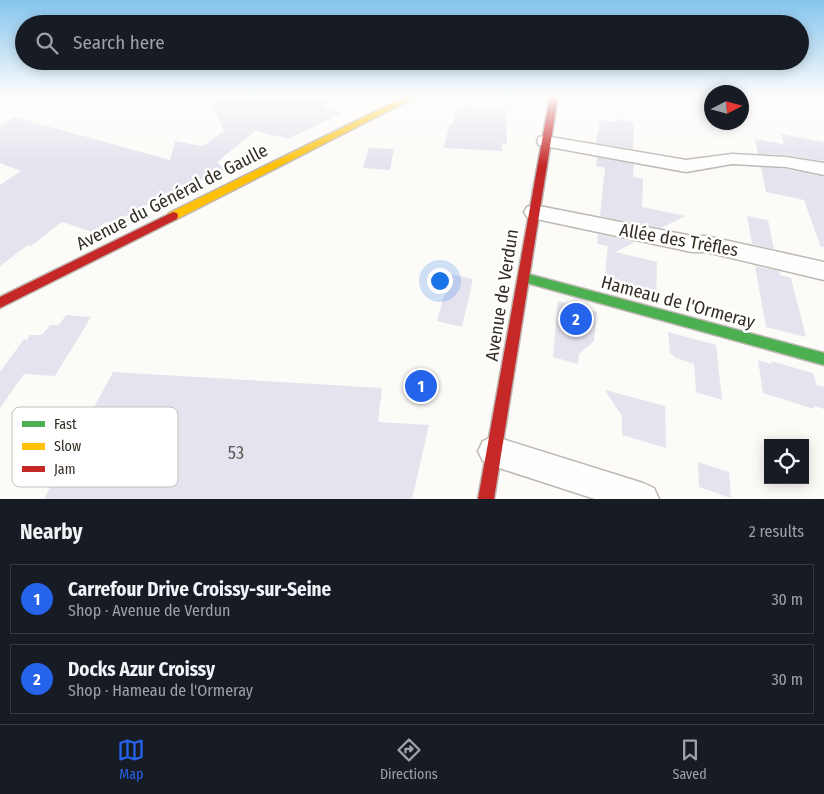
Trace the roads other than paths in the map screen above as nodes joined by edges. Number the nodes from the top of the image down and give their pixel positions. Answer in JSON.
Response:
{"nodes":[{"id":1,"x":367,"y":119,"type":"edge"},
{"id":2,"x":550,"y":119,"type":"edge"},
{"id":3,"x":546,"y":141,"type":"junction"},
{"id":4,"x":824,"y":169,"type":"edge"},
{"id":5,"x":534,"y":212,"type":"junction"},
{"id":6,"x":824,"y":271,"type":"edge"},
{"id":7,"x":524,"y":278,"type":"junction"},
{"id":8,"x":0,"y":303,"type":"edge"},
{"id":9,"x":824,"y":359,"type":"edge"},
{"id":10,"x":493,"y":451,"type":"junction"},
{"id":11,"x":486,"y":499,"type":"edge"},
{"id":12,"x":643,"y":499,"type":"edge"}],
"edges":[{"from":1,"to":8,"type":"street","name":"Avenue du Général de Gaulle"},
{"from":2,"to":3,"type":"street","name":"Avenue de Verdun"},
{"from":3,"to":4,"type":"street"},
{"from":3,"to":5,"type":"street","name":"Avenue de Verdun"},
{"from":5,"to":6,"type":"street","name":"Allée des Trèfles"},
{"from":5,"to":7,"type":"street","name":"Avenue de Verdun"},
{"from":7,"to":9,"type":"street","name":"Hameau de l'Ormeray"},
{"from":7,"to":10,"type":"street","name":"Avenue de Verdun"},
{"from":10,"to":11,"type":"street","name":"Avenue de Verdun"},
{"from":10,"to":12,"type":"street"}]}
